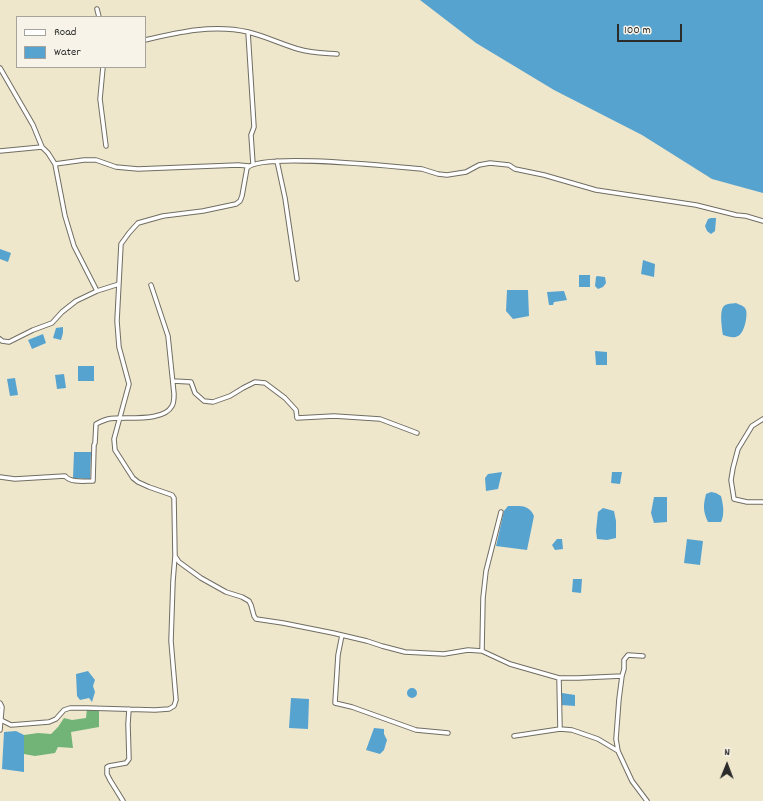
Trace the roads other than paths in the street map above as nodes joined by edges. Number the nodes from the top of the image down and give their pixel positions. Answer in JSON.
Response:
{"nodes":[{"id":1,"x":97,"y":9,"type":"dead end"},
{"id":2,"x":99,"y":16,"type":"edge"},
{"id":3,"x":248,"y":32,"type":"junction"},
{"id":4,"x":146,"y":40,"type":"edge"},
{"id":5,"x":337,"y":54,"type":"dead end"},
{"id":6,"x":0,"y":68,"type":"edge"},
{"id":7,"x":103,"y":68,"type":"edge"},
{"id":8,"x":106,"y":146,"type":"dead end"},
{"id":9,"x":42,"y":147,"type":"junction"},
{"id":10,"x":0,"y":151,"type":"edge"},
{"id":11,"x":277,"y":161,"type":"junction"},
{"id":12,"x":55,"y":164,"type":"junction"},
{"id":13,"x":253,"y":164,"type":"junction"},
{"id":14,"x":249,"y":166,"type":"junction"},
{"id":15,"x":763,"y":221,"type":"edge"},
{"id":16,"x":297,"y":279,"type":"dead end"},
{"id":17,"x":119,"y":284,"type":"junction"},
{"id":18,"x":151,"y":285,"type":"dead end"},
{"id":19,"x":97,"y":291,"type":"junction"},
{"id":20,"x":0,"y":339,"type":"edge"},
{"id":21,"x":173,"y":381,"type":"junction"},
{"id":22,"x":119,"y":418,"type":"junction"},
{"id":23,"x":763,"y":418,"type":"edge"},
{"id":24,"x":417,"y":433,"type":"dead end"},
{"id":25,"x":0,"y":477,"type":"edge"},
{"id":26,"x":763,"y":502,"type":"edge"},
{"id":27,"x":501,"y":512,"type":"dead end"},
{"id":28,"x":175,"y":556,"type":"junction"},
{"id":29,"x":342,"y":635,"type":"junction"},
{"id":30,"x":482,"y":651,"type":"junction"},
{"id":31,"x":643,"y":656,"type":"dead end"},
{"id":32,"x":622,"y":676,"type":"junction"},
{"id":33,"x":559,"y":678,"type":"junction"},
{"id":34,"x":0,"y":703,"type":"edge"},
{"id":35,"x":129,"y":709,"type":"junction"},
{"id":36,"x":1,"y":720,"type":"junction"},
{"id":37,"x":560,"y":729,"type":"junction"},
{"id":38,"x":0,"y":730,"type":"edge"},
{"id":39,"x":448,"y":733,"type":"dead end"},
{"id":40,"x":514,"y":736,"type":"dead end"},
{"id":41,"x":618,"y":751,"type":"junction"},
{"id":42,"x":123,"y":801,"type":"edge"},
{"id":43,"x":647,"y":801,"type":"edge"}],
"edges":[{"from":1,"to":2,"type":"street"},
{"from":3,"to":4,"type":"street"},
{"from":3,"to":5,"type":"street"},
{"from":3,"to":13,"type":"street"},
{"from":6,"to":9,"type":"street"},
{"from":7,"to":8,"type":"street"},
{"from":9,"to":10,"type":"street"},
{"from":9,"to":12,"type":"street"},
{"from":11,"to":13,"type":"street"},
{"from":11,"to":15,"type":"street"},
{"from":11,"to":16,"type":"street"},
{"from":12,"to":14,"type":"street"},
{"from":12,"to":19,"type":"street"},
{"from":13,"to":14,"type":"street"},
{"from":14,"to":17,"type":"street"},
{"from":17,"to":19,"type":"street"},
{"from":17,"to":22,"type":"street"},
{"from":18,"to":21,"type":"street"},
{"from":19,"to":20,"type":"street"},
{"from":21,"to":22,"type":"street"},
{"from":21,"to":24,"type":"street"},
{"from":22,"to":25,"type":"street"},
{"from":22,"to":28,"type":"street"},
{"from":23,"to":26,"type":"street"},
{"from":27,"to":30,"type":"street"},
{"from":28,"to":29,"type":"street"},
{"from":28,"to":35,"type":"street"},
{"from":29,"to":30,"type":"street"},
{"from":29,"to":39,"type":"street"},
{"from":30,"to":33,"type":"street"},
{"from":31,"to":32,"type":"street"},
{"from":32,"to":33,"type":"street"},
{"from":32,"to":41,"type":"street"},
{"from":33,"to":37,"type":"street"},
{"from":34,"to":36,"type":"street"},
{"from":35,"to":36,"type":"street"},
{"from":35,"to":42,"type":"street"},
{"from":36,"to":38,"type":"street"},
{"from":37,"to":40,"type":"street"},
{"from":37,"to":41,"type":"street"},
{"from":41,"to":43,"type":"street"}]}
